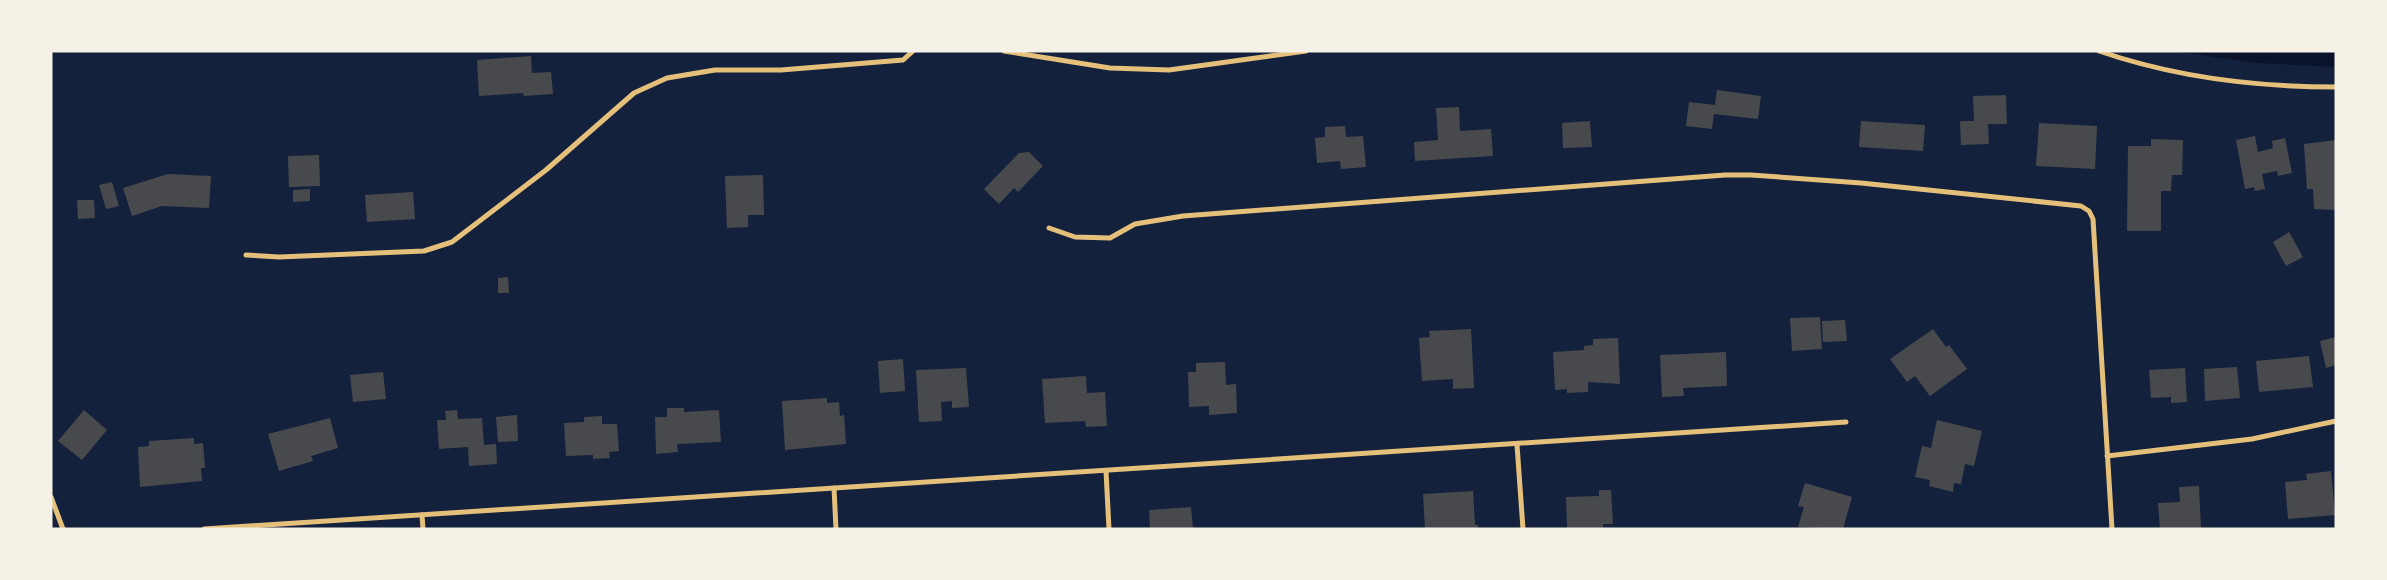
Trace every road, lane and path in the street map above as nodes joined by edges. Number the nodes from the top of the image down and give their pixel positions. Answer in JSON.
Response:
{"nodes":[{"id":1,"x":913,"y":51,"type":"edge"},
{"id":2,"x":1004,"y":51,"type":"edge"},
{"id":3,"x":1306,"y":51,"type":"edge"},
{"id":4,"x":2099,"y":51,"type":"edge"},
{"id":5,"x":2336,"y":88,"type":"edge"},
{"id":6,"x":1049,"y":228,"type":"dead end"},
{"id":7,"x":246,"y":254,"type":"dead end"},
{"id":8,"x":2336,"y":421,"type":"edge"},
{"id":9,"x":1846,"y":422,"type":"dead end"},
{"id":10,"x":1517,"y":445,"type":"junction"},
{"id":11,"x":2107,"y":456,"type":"junction"},
{"id":12,"x":1106,"y":471,"type":"junction"},
{"id":13,"x":834,"y":488,"type":"junction"},
{"id":14,"x":51,"y":497,"type":"edge"},
{"id":15,"x":422,"y":515,"type":"junction"},
{"id":16,"x":63,"y":529,"type":"edge"},
{"id":17,"x":204,"y":529,"type":"edge"},
{"id":18,"x":423,"y":529,"type":"edge"},
{"id":19,"x":836,"y":529,"type":"edge"},
{"id":20,"x":1109,"y":529,"type":"edge"},
{"id":21,"x":1523,"y":529,"type":"edge"},
{"id":22,"x":2112,"y":529,"type":"edge"}],
"edges":[{"from":1,"to":7,"type":"street"},
{"from":2,"to":3,"type":"street"},
{"from":4,"to":5,"type":"street"},
{"from":6,"to":11,"type":"street"},
{"from":8,"to":11,"type":"street"},
{"from":9,"to":10,"type":"street"},
{"from":10,"to":12,"type":"street"},
{"from":10,"to":21,"type":"street"},
{"from":11,"to":22,"type":"street"},
{"from":12,"to":13,"type":"street"},
{"from":12,"to":20,"type":"street"},
{"from":13,"to":15,"type":"street"},
{"from":13,"to":19,"type":"street"},
{"from":14,"to":16,"type":"street"},
{"from":15,"to":17,"type":"street"},
{"from":15,"to":18,"type":"street"}]}
